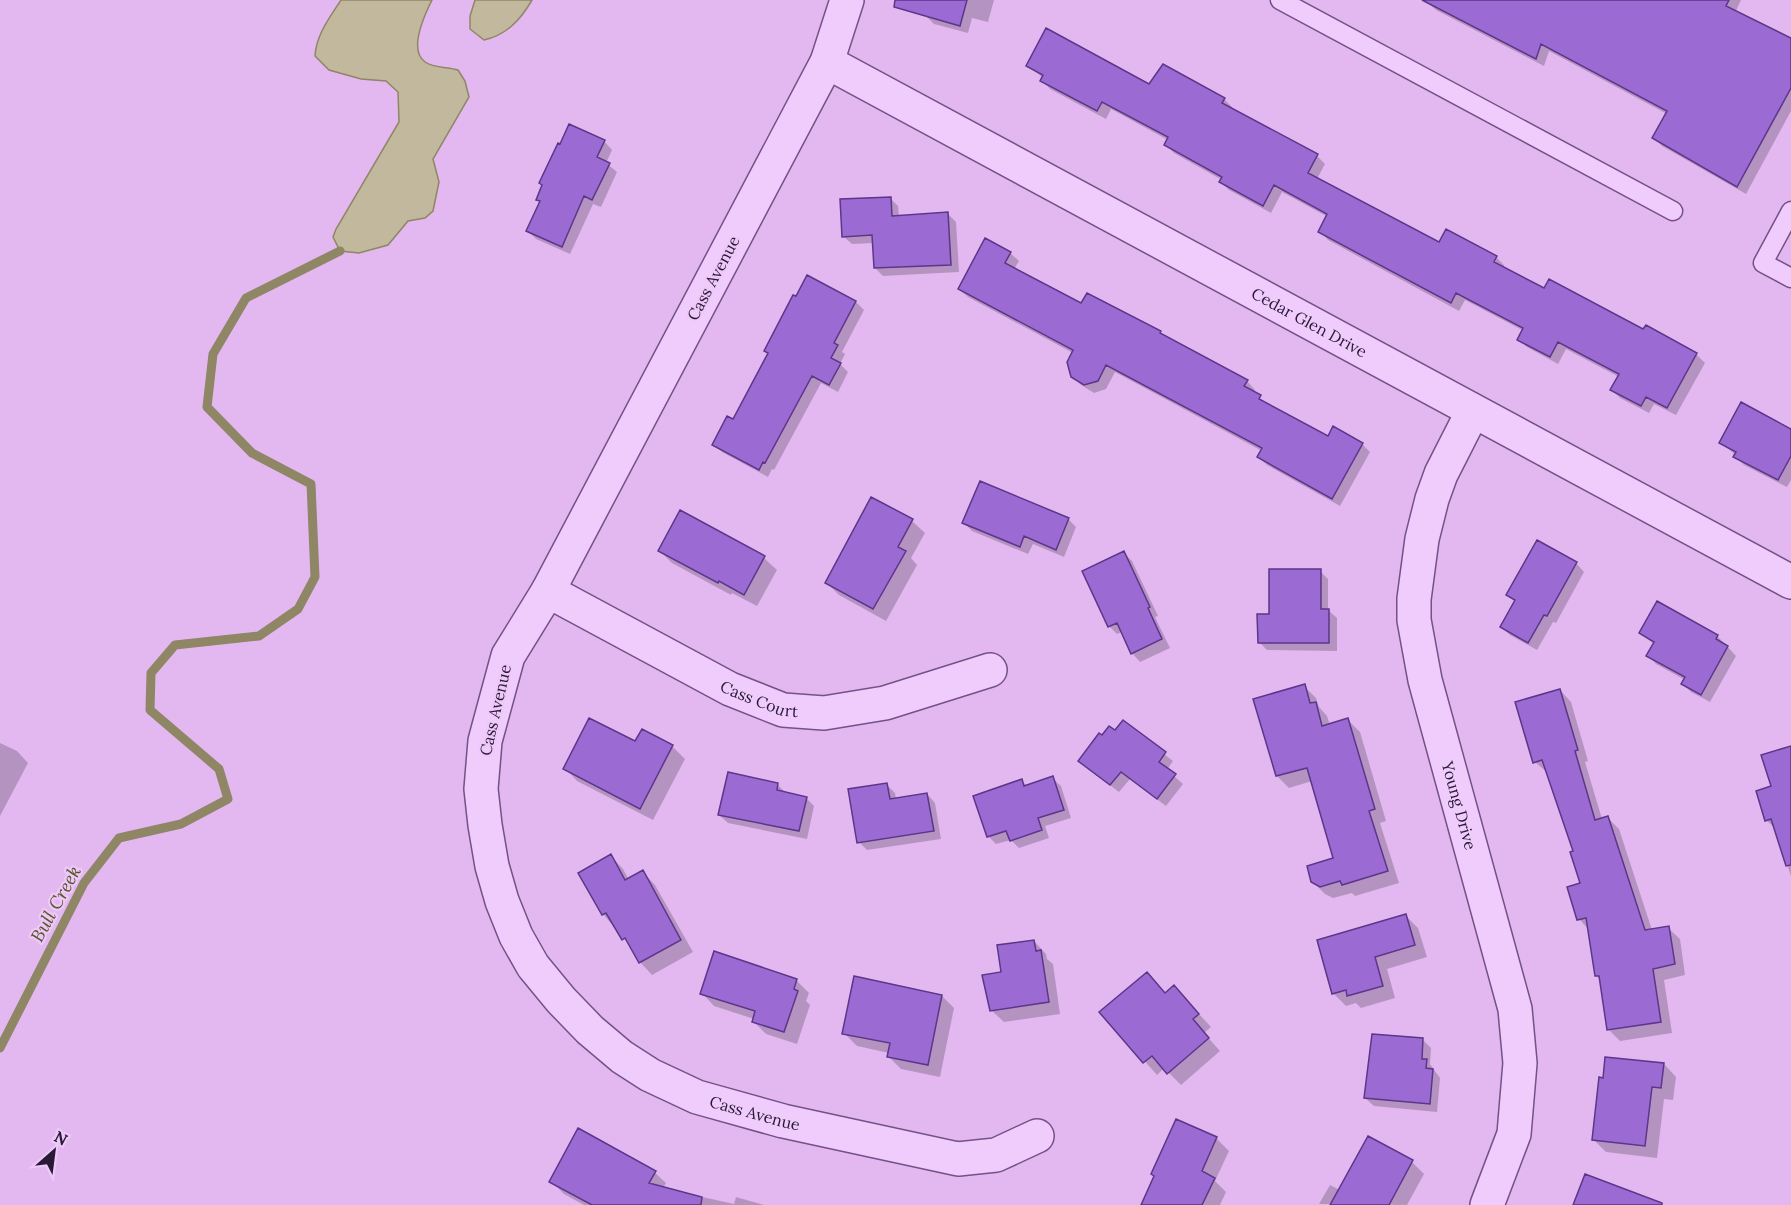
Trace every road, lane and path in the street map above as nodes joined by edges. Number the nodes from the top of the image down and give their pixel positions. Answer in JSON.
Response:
{"nodes":[{"id":1,"x":847,"y":0,"type":"edge"},
{"id":2,"x":1280,"y":0,"type":"edge"},
{"id":3,"x":827,"y":62,"type":"junction"},
{"id":4,"x":1672,"y":211,"type":"dead end"},
{"id":5,"x":1791,"y":211,"type":"edge"},
{"id":6,"x":1791,"y":278,"type":"edge"},
{"id":7,"x":1473,"y":411,"type":"junction"},
{"id":8,"x":1791,"y":582,"type":"edge"},
{"id":9,"x":548,"y":591,"type":"junction"},
{"id":10,"x":990,"y":670,"type":"dead end"},
{"id":11,"x":1037,"y":1136,"type":"dead end"},
{"id":12,"x":1487,"y":1205,"type":"edge"}],
"edges":[{"from":1,"to":3,"type":"street","name":"Cass Avenue"},
{"from":2,"to":4,"type":"lane"},
{"from":3,"to":7,"type":"street","name":"Cedar Glen Drive"},
{"from":3,"to":9,"type":"street","name":"Cass Avenue"},
{"from":5,"to":6,"type":"lane"},
{"from":7,"to":8,"type":"street","name":"Cedar Glen Drive"},
{"from":7,"to":12,"type":"street","name":"Young Drive"},
{"from":9,"to":10,"type":"street","name":"Cass Court"},
{"from":9,"to":11,"type":"street","name":"Cass Avenue"}]}
